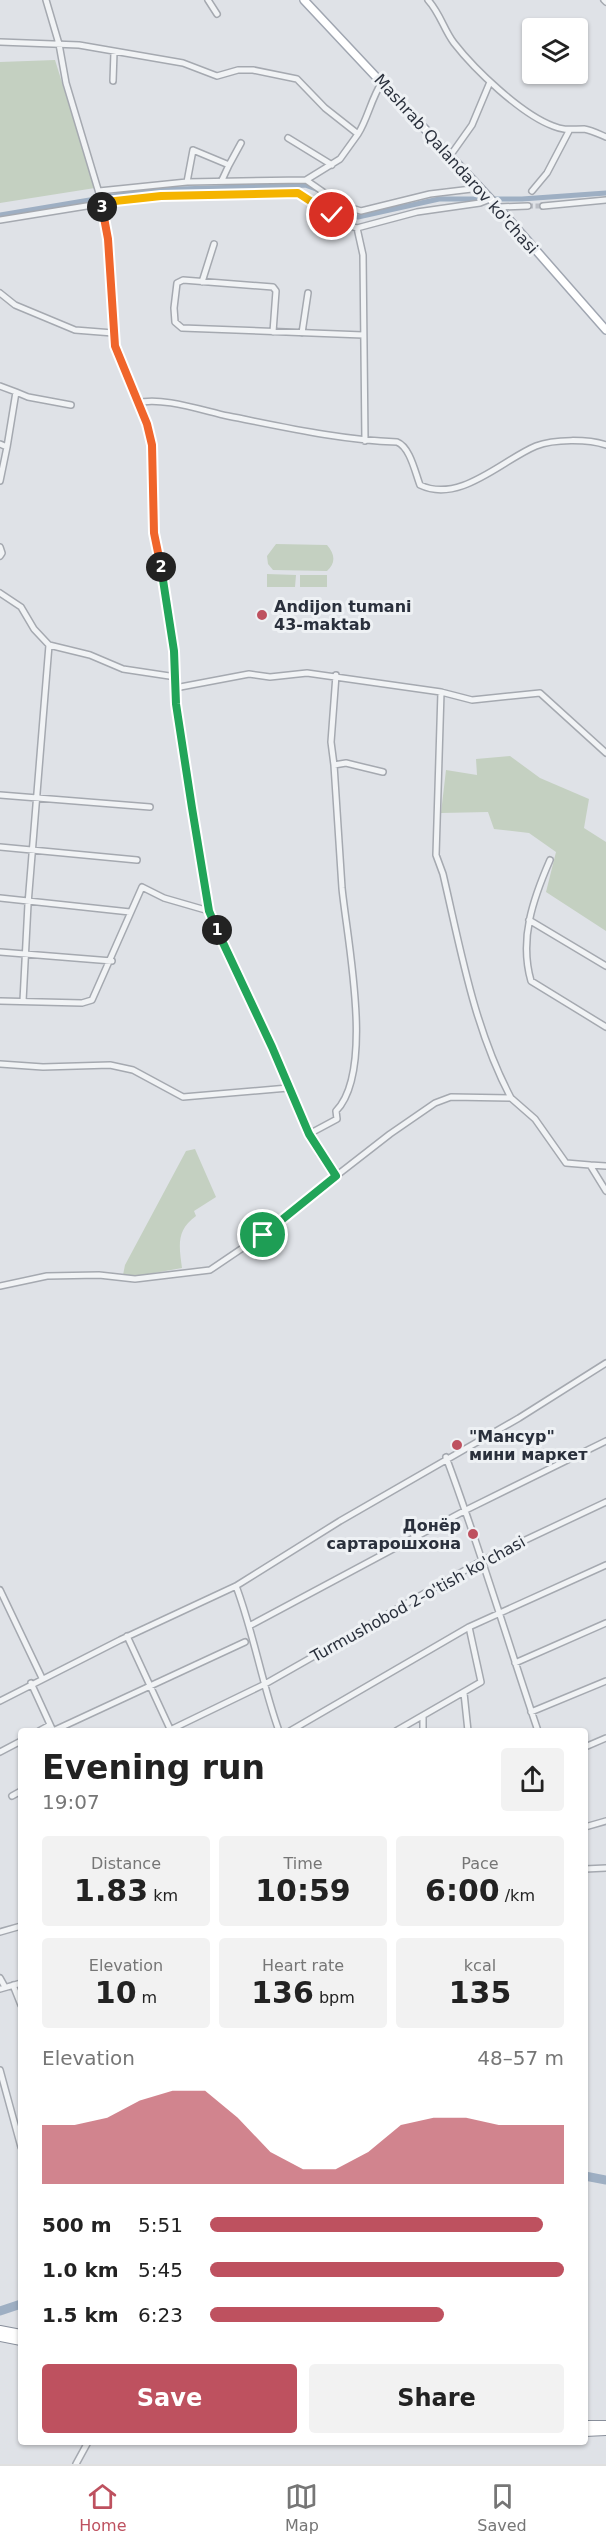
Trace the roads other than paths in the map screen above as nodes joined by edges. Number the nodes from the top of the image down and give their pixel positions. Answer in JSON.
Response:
{"nodes":[{"id":1,"x":46,"y":0,"type":"edge"},
{"id":2,"x":208,"y":0,"type":"edge"},
{"id":3,"x":304,"y":0,"type":"edge"},
{"id":4,"x":428,"y":0,"type":"edge"},
{"id":5,"x":217,"y":14,"type":"dead end"},
{"id":6,"x":0,"y":42,"type":"edge"},
{"id":7,"x":59,"y":44,"type":"junction"},
{"id":8,"x":114,"y":52,"type":"junction"},
{"id":9,"x":113,"y":81,"type":"dead end"},
{"id":10,"x":382,"y":82,"type":"junction"},
{"id":11,"x":490,"y":82,"type":"junction"},
{"id":12,"x":569,"y":131,"type":"junction"},
{"id":13,"x":358,"y":134,"type":"junction"},
{"id":14,"x":606,"y":137,"type":"edge"},
{"id":15,"x":288,"y":138,"type":"dead end"},
{"id":16,"x":241,"y":143,"type":"dead end"},
{"id":17,"x":450,"y":156,"type":"junction"},
{"id":18,"x":229,"y":165,"type":"junction"},
{"id":19,"x":332,"y":165,"type":"junction"},
{"id":20,"x":222,"y":180,"type":"junction"},
{"id":21,"x":306,"y":180,"type":"junction"},
{"id":22,"x":187,"y":182,"type":"junction"},
{"id":23,"x":480,"y":188,"type":"junction"},
{"id":24,"x":99,"y":191,"type":"junction"},
{"id":25,"x":532,"y":191,"type":"dead end"},
{"id":26,"x":606,"y":200,"type":"edge"},
{"id":27,"x":101,"y":202,"type":"junction"},
{"id":28,"x":494,"y":204,"type":"junction"},
{"id":29,"x":528,"y":206,"type":"tunnel mouth"},
{"id":30,"x":543,"y":206,"type":"tunnel mouth"},
{"id":31,"x":0,"y":220,"type":"edge"},
{"id":32,"x":357,"y":228,"type":"junction"},
{"id":33,"x":214,"y":244,"type":"dead end"},
{"id":34,"x":202,"y":282,"type":"junction"},
{"id":35,"x":0,"y":293,"type":"edge"},
{"id":36,"x":308,"y":294,"type":"dead end"},
{"id":37,"x":606,"y":330,"type":"edge"},
{"id":38,"x":273,"y":332,"type":"junction"},
{"id":39,"x":113,"y":333,"type":"junction"},
{"id":40,"x":302,"y":333,"type":"junction"},
{"id":41,"x":363,"y":335,"type":"junction"},
{"id":42,"x":0,"y":386,"type":"edge"},
{"id":43,"x":16,"y":392,"type":"junction"},
{"id":44,"x":137,"y":403,"type":"junction"},
{"id":45,"x":71,"y":405,"type":"dead end"},
{"id":46,"x":365,"y":441,"type":"junction"},
{"id":47,"x":0,"y":444,"type":"edge"},
{"id":48,"x":606,"y":445,"type":"edge"},
{"id":49,"x":7,"y":447,"type":"junction"},
{"id":50,"x":0,"y":481,"type":"edge"},
{"id":51,"x":0,"y":547,"type":"edge"},
{"id":52,"x":0,"y":556,"type":"edge"},
{"id":53,"x":0,"y":593,"type":"edge"},
{"id":54,"x":49,"y":645,"type":"junction"},
{"id":55,"x":336,"y":675,"type":"junction"},
{"id":56,"x":176,"y":677,"type":"junction"},
{"id":57,"x":175,"y":688,"type":"junction"},
{"id":58,"x":441,"y":692,"type":"junction"},
{"id":59,"x":606,"y":753,"type":"edge"},
{"id":60,"x":334,"y":765,"type":"junction"},
{"id":61,"x":383,"y":772,"type":"dead end"},
{"id":62,"x":0,"y":795,"type":"edge"},
{"id":63,"x":39,"y":798,"type":"junction"},
{"id":64,"x":150,"y":807,"type":"dead end"},
{"id":65,"x":0,"y":847,"type":"edge"},
{"id":66,"x":34,"y":850,"type":"junction"},
{"id":67,"x":137,"y":860,"type":"dead end"},
{"id":68,"x":550,"y":860,"type":"dead end"},
{"id":69,"x":0,"y":898,"type":"edge"},
{"id":70,"x":30,"y":901,"type":"junction"},
{"id":71,"x":209,"y":911,"type":"junction"},
{"id":72,"x":130,"y":912,"type":"junction"},
{"id":73,"x":529,"y":920,"type":"junction"},
{"id":74,"x":0,"y":952,"type":"edge"},
{"id":75,"x":24,"y":954,"type":"junction"},
{"id":76,"x":112,"y":961,"type":"junction"},
{"id":77,"x":606,"y":966,"type":"edge"},
{"id":78,"x":0,"y":1001,"type":"edge"},
{"id":79,"x":23,"y":1001,"type":"junction"},
{"id":80,"x":606,"y":1027,"type":"edge"},
{"id":81,"x":0,"y":1064,"type":"edge"},
{"id":82,"x":288,"y":1088,"type":"junction"},
{"id":83,"x":511,"y":1098,"type":"junction"},
{"id":84,"x":309,"y":1134,"type":"junction"},
{"id":85,"x":590,"y":1165,"type":"junction"},
{"id":86,"x":606,"y":1166,"type":"edge"},
{"id":87,"x":336,"y":1176,"type":"junction"},
{"id":88,"x":606,"y":1191,"type":"edge"},
{"id":89,"x":0,"y":1286,"type":"edge"},
{"id":90,"x":606,"y":1363,"type":"edge"},
{"id":91,"x":606,"y":1441,"type":"edge"},
{"id":92,"x":446,"y":1457,"type":"junction"},
{"id":93,"x":606,"y":1502,"type":"edge"},
{"id":94,"x":466,"y":1510,"type":"junction"},
{"id":95,"x":483,"y":1560,"type":"junction"},
{"id":96,"x":606,"y":1565,"type":"edge"},
{"id":97,"x":236,"y":1586,"type":"junction"},
{"id":98,"x":0,"y":1590,"type":"edge"},
{"id":99,"x":498,"y":1614,"type":"junction"},
{"id":100,"x":606,"y":1623,"type":"edge"},
{"id":101,"x":251,"y":1625,"type":"junction"},
{"id":102,"x":469,"y":1627,"type":"junction"},
{"id":103,"x":127,"y":1636,"type":"junction"},
{"id":104,"x":245,"y":1642,"type":"dead end"},
{"id":105,"x":515,"y":1663,"type":"junction"},
{"id":106,"x":42,"y":1678,"type":"junction"},
{"id":107,"x":606,"y":1681,"type":"edge"},
{"id":108,"x":31,"y":1683,"type":"junction"},
{"id":109,"x":265,"y":1684,"type":"junction"},
{"id":110,"x":150,"y":1685,"type":"junction"},
{"id":111,"x":464,"y":1693,"type":"junction"},
{"id":112,"x":0,"y":1701,"type":"edge"},
{"id":113,"x":531,"y":1712,"type":"junction"},
{"id":114,"x":423,"y":1717,"type":"junction"},
{"id":115,"x":52,"y":1728,"type":"edge"},
{"id":116,"x":54,"y":1728,"type":"edge"},
{"id":117,"x":169,"y":1728,"type":"edge"},
{"id":118,"x":176,"y":1728,"type":"edge"},
{"id":119,"x":278,"y":1728,"type":"edge"},
{"id":120,"x":295,"y":1728,"type":"edge"},
{"id":121,"x":402,"y":1728,"type":"edge"},
{"id":122,"x":423,"y":1728,"type":"edge"},
{"id":123,"x":468,"y":1728,"type":"edge"},
{"id":124,"x":537,"y":1728,"type":"edge"},
{"id":125,"x":606,"y":1738,"type":"edge"},
{"id":126,"x":18,"y":1743,"type":"edge"},
{"id":127,"x":588,"y":1745,"type":"edge"},
{"id":128,"x":0,"y":1752,"type":"edge"},
{"id":129,"x":18,"y":1793,"type":"edge"},
{"id":130,"x":12,"y":1796,"type":"dead end"},
{"id":131,"x":606,"y":1821,"type":"edge"},
{"id":132,"x":588,"y":1826,"type":"edge"},
{"id":133,"x":588,"y":1869,"type":"edge"},
{"id":134,"x":606,"y":1869,"type":"edge"},
{"id":135,"x":18,"y":1927,"type":"edge"},
{"id":136,"x":0,"y":1932,"type":"edge"},
{"id":137,"x":0,"y":1978,"type":"edge"},
{"id":138,"x":18,"y":1984,"type":"edge"},
{"id":139,"x":13,"y":1985,"type":"junction"},
{"id":140,"x":3,"y":1988,"type":"edge"},
{"id":141,"x":18,"y":1998,"type":"edge"},
{"id":142,"x":0,"y":2070,"type":"edge"},
{"id":143,"x":18,"y":2136,"type":"edge"},
{"id":144,"x":0,"y":2330,"type":"edge"},
{"id":145,"x":18,"y":2333,"type":"edge"},
{"id":146,"x":0,"y":2337,"type":"edge"},
{"id":147,"x":18,"y":2340,"type":"edge"},
{"id":148,"x":588,"y":2425,"type":"edge"},
{"id":149,"x":606,"y":2425,"type":"edge"},
{"id":150,"x":606,"y":2431,"type":"edge"},
{"id":151,"x":588,"y":2432,"type":"edge"},
{"id":152,"x":86,"y":2445,"type":"edge"},
{"id":153,"x":76,"y":2464,"type":"edge"}],
"edges":[{"from":1,"to":7,"type":"street"},
{"from":2,"to":5,"type":"street"},
{"from":3,"to":10,"type":"main road","name":"Mashrab Qalandarov ko'chasi"},
{"from":4,"to":11,"type":"street"},
{"from":6,"to":7,"type":"street"},
{"from":7,"to":8,"type":"street"},
{"from":7,"to":24,"type":"street"},
{"from":8,"to":9,"type":"street"},
{"from":8,"to":13,"type":"street"},
{"from":10,"to":13,"type":"street"},
{"from":10,"to":17,"type":"main road","name":"Mashrab Qalandarov ko'chasi"},
{"from":11,"to":12,"type":"street"},
{"from":11,"to":17,"type":"street"},
{"from":12,"to":14,"type":"street"},
{"from":12,"to":25,"type":"street"},
{"from":13,"to":19,"type":"street"},
{"from":15,"to":19,"type":"street"},
{"from":16,"to":18,"type":"street"},
{"from":17,"to":23,"type":"main road","name":"Mashrab Qalandarov ko'chasi"},
{"from":18,"to":20,"type":"street"},
{"from":18,"to":22,"type":"street"},
{"from":19,"to":21,"type":"street"},
{"from":20,"to":21,"type":"street"},
{"from":20,"to":22,"type":"street"},
{"from":21,"to":23,"type":"street"},
{"from":22,"to":24,"type":"street"},
{"from":23,"to":28,"type":"main road","name":"Mashrab Qalandarov ko'chasi"},
{"from":24,"to":27,"type":"street"},
{"from":26,"to":30,"type":"street"},
{"from":27,"to":31,"type":"street"},
{"from":27,"to":32,"type":"street"},
{"from":27,"to":39,"type":"street"},
{"from":28,"to":29,"type":"street"},
{"from":28,"to":32,"type":"street"},
{"from":28,"to":37,"type":"main road","name":"Mashrab Qalandarov ko'chasi"},
{"from":32,"to":41,"type":"street"},
{"from":33,"to":34,"type":"street"},
{"from":34,"to":38,"type":"street"},
{"from":34,"to":38,"type":"street"},
{"from":35,"to":39,"type":"street"},
{"from":36,"to":40,"type":"street"},
{"from":38,"to":40,"type":"street"},
{"from":39,"to":44,"type":"street"},
{"from":40,"to":41,"type":"street"},
{"from":41,"to":46,"type":"street"},
{"from":42,"to":43,"type":"street"},
{"from":43,"to":45,"type":"street"},
{"from":43,"to":49,"type":"street"},
{"from":44,"to":46,"type":"street"},
{"from":44,"to":56,"type":"street"},
{"from":46,"to":48,"type":"street"},
{"from":47,"to":49,"type":"street"},
{"from":49,"to":50,"type":"street"},
{"from":51,"to":52,"type":"street"},
{"from":53,"to":54,"type":"street"},
{"from":54,"to":56,"type":"street"},
{"from":54,"to":63,"type":"street"},
{"from":55,"to":57,"type":"street"},
{"from":55,"to":58,"type":"street"},
{"from":55,"to":60,"type":"street"},
{"from":56,"to":57,"type":"street"},
{"from":57,"to":71,"type":"street"},
{"from":58,"to":59,"type":"street"},
{"from":58,"to":83,"type":"street"},
{"from":60,"to":61,"type":"street"},
{"from":60,"to":84,"type":"street"},
{"from":62,"to":63,"type":"street"},
{"from":63,"to":64,"type":"street"},
{"from":63,"to":66,"type":"street"},
{"from":65,"to":66,"type":"street"},
{"from":66,"to":67,"type":"street"},
{"from":66,"to":70,"type":"street"},
{"from":68,"to":73,"type":"street"},
{"from":69,"to":70,"type":"street"},
{"from":70,"to":72,"type":"street"},
{"from":70,"to":75,"type":"street"},
{"from":71,"to":72,"type":"street"},
{"from":71,"to":82,"type":"street"},
{"from":72,"to":76,"type":"street"},
{"from":73,"to":77,"type":"street"},
{"from":73,"to":80,"type":"street"},
{"from":74,"to":75,"type":"street"},
{"from":75,"to":76,"type":"street"},
{"from":75,"to":79,"type":"street"},
{"from":76,"to":79,"type":"street"},
{"from":78,"to":79,"type":"street"},
{"from":81,"to":82,"type":"street"},
{"from":82,"to":84,"type":"street"},
{"from":83,"to":85,"type":"street"},
{"from":83,"to":87,"type":"street"},
{"from":84,"to":87,"type":"street"},
{"from":85,"to":86,"type":"street"},
{"from":85,"to":88,"type":"street"},
{"from":87,"to":89,"type":"street"},
{"from":90,"to":92,"type":"street"},
{"from":91,"to":94,"type":"street"},
{"from":92,"to":94,"type":"street"},
{"from":92,"to":97,"type":"street"},
{"from":93,"to":95,"type":"street","name":"Turmushobod 2-o'tish ko'chasi"},
{"from":94,"to":95,"type":"street"},
{"from":94,"to":101,"type":"street"},
{"from":95,"to":99,"type":"street"},
{"from":95,"to":109,"type":"street","name":"Turmushobod 2-o'tish ko'chasi"},
{"from":96,"to":99,"type":"street"},
{"from":97,"to":101,"type":"street"},
{"from":97,"to":103,"type":"street"},
{"from":98,"to":106,"type":"street"},
{"from":99,"to":102,"type":"street"},
{"from":99,"to":105,"type":"street"},
{"from":100,"to":105,"type":"street"},
{"from":101,"to":109,"type":"street"},
{"from":102,"to":111,"type":"street"},
{"from":102,"to":120,"type":"street"},
{"from":103,"to":106,"type":"street"},
{"from":103,"to":110,"type":"street"},
{"from":104,"to":110,"type":"street"},
{"from":105,"to":113,"type":"street"},
{"from":106,"to":108,"type":"street"},
{"from":107,"to":113,"type":"street"},
{"from":108,"to":112,"type":"street"},
{"from":108,"to":115,"type":"street"},
{"from":109,"to":118,"type":"street","name":"Turmushobod 2-o'tish ko'chasi"},
{"from":109,"to":119,"type":"street"},
{"from":110,"to":116,"type":"street"},
{"from":110,"to":117,"type":"street"},
{"from":111,"to":114,"type":"street"},
{"from":111,"to":123,"type":"street"},
{"from":113,"to":124,"type":"street"},
{"from":114,"to":121,"type":"street"},
{"from":114,"to":122,"type":"street"},
{"from":125,"to":127,"type":"street"},
{"from":126,"to":128,"type":"street"},
{"from":129,"to":130,"type":"street"},
{"from":131,"to":132,"type":"street"},
{"from":133,"to":134,"type":"street"},
{"from":135,"to":136,"type":"street"},
{"from":137,"to":140,"type":"street"},
{"from":138,"to":139,"type":"street"},
{"from":139,"to":140,"type":"street"},
{"from":139,"to":141,"type":"street"},
{"from":142,"to":143,"type":"street"},
{"from":144,"to":145,"type":"highway"},
{"from":146,"to":147,"type":"highway"},
{"from":148,"to":149,"type":"highway"},
{"from":150,"to":151,"type":"highway"},
{"from":152,"to":153,"type":"street"}]}
